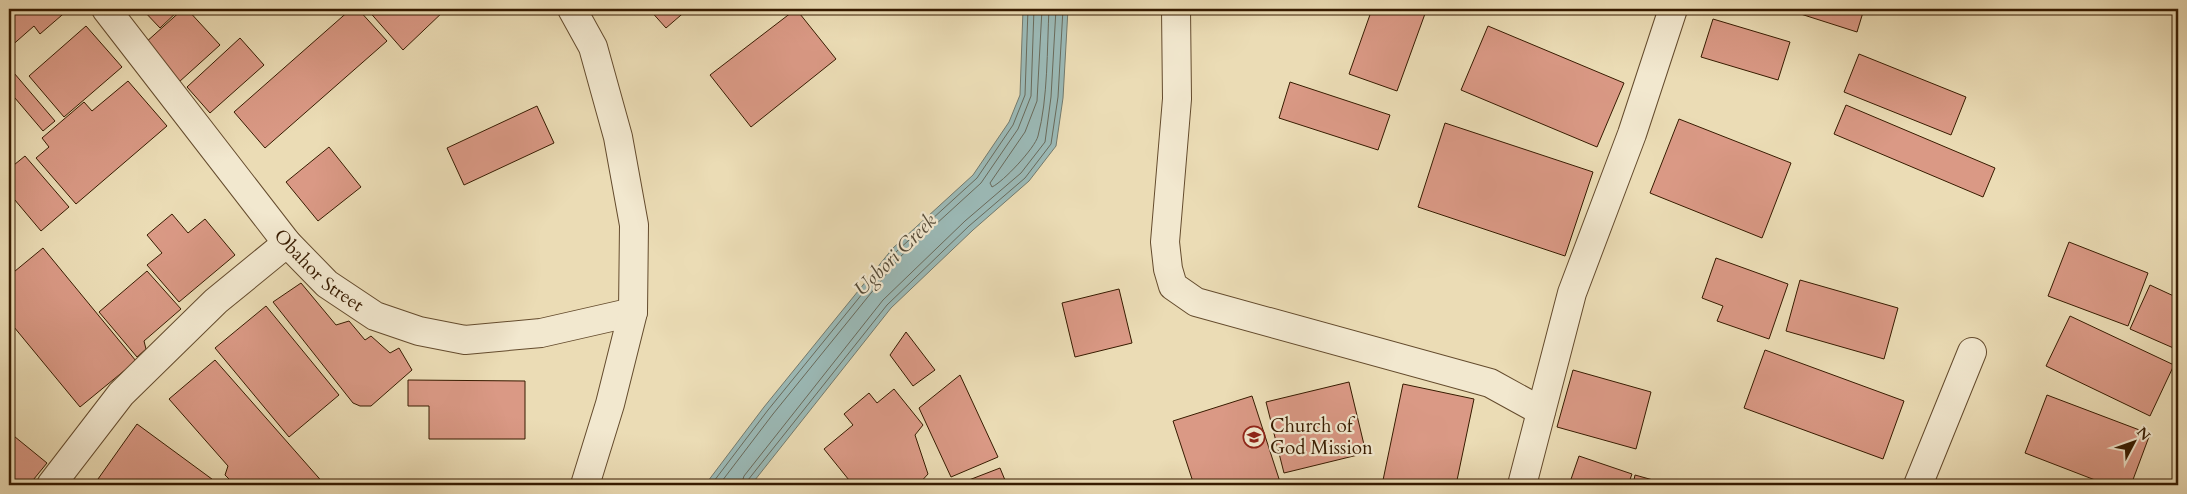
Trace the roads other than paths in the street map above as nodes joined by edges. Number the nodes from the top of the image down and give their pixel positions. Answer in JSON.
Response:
{"nodes":[{"id":1,"x":106,"y":9,"type":"edge"},
{"id":2,"x":572,"y":9,"type":"edge"},
{"id":3,"x":1176,"y":9,"type":"edge"},
{"id":4,"x":1673,"y":9,"type":"edge"},
{"id":5,"x":287,"y":243,"type":"junction"},
{"id":6,"x":633,"y":312,"type":"junction"},
{"id":7,"x":1972,"y":352,"type":"dead end"},
{"id":8,"x":1541,"y":411,"type":"junction"},
{"id":9,"x":52,"y":485,"type":"edge"},
{"id":10,"x":585,"y":485,"type":"edge"},
{"id":11,"x":1522,"y":485,"type":"edge"},
{"id":12,"x":1918,"y":485,"type":"edge"}],
"edges":[{"from":1,"to":5,"type":"street","name":"Obahor Street"},
{"from":2,"to":6,"type":"street"},
{"from":3,"to":8,"type":"street"},
{"from":4,"to":8,"type":"street"},
{"from":5,"to":6,"type":"street","name":"Obahor Street"},
{"from":5,"to":9,"type":"street"},
{"from":6,"to":10,"type":"street"},
{"from":7,"to":12,"type":"street"},
{"from":8,"to":11,"type":"street"}]}
